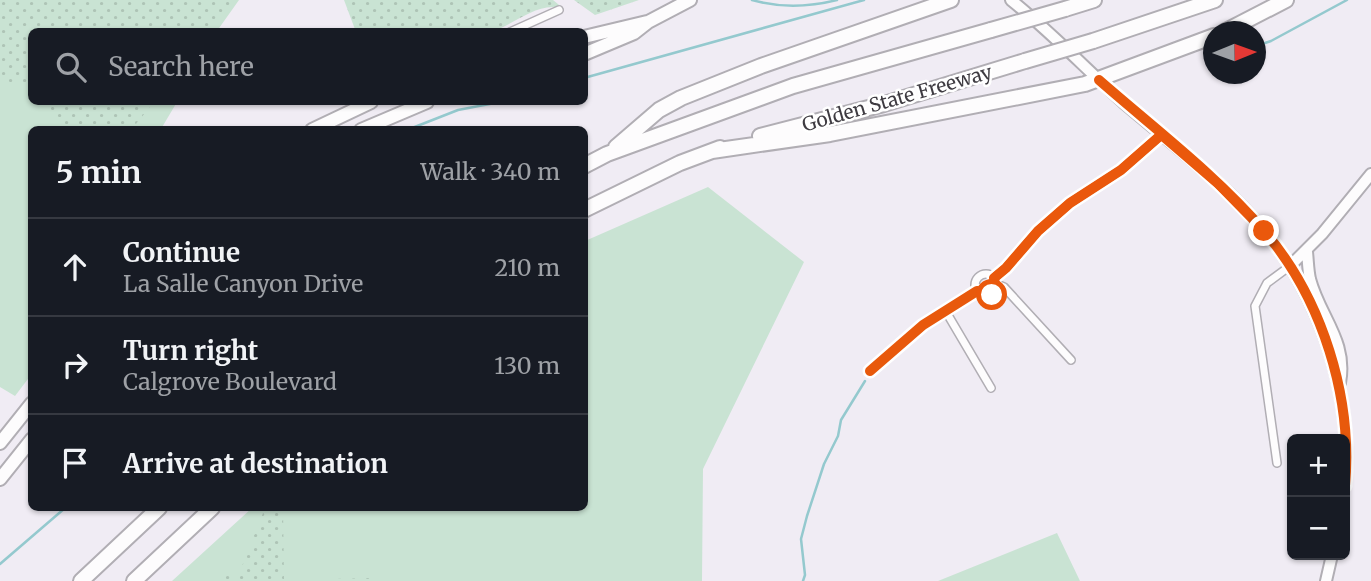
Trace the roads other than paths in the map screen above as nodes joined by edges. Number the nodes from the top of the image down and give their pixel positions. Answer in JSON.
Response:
{"nodes":[{"id":1,"x":690,"y":0,"type":"edge"},
{"id":2,"x":951,"y":0,"type":"edge"},
{"id":3,"x":1011,"y":0,"type":"edge"},
{"id":4,"x":1094,"y":0,"type":"edge"},
{"id":5,"x":1215,"y":0,"type":"edge"},
{"id":6,"x":1286,"y":0,"type":"edge"},
{"id":7,"x":559,"y":10,"type":"dead end"},
{"id":8,"x":1245,"y":21,"type":"edge"},
{"id":9,"x":648,"y":22,"type":"junction"},
{"id":10,"x":519,"y":28,"type":"edge"},
{"id":11,"x":588,"y":36,"type":"edge"},
{"id":12,"x":1203,"y":40,"type":"edge"},
{"id":13,"x":588,"y":52,"type":"edge"},
{"id":14,"x":1099,"y":80,"type":"junction"},
{"id":15,"x":364,"y":105,"type":"edge"},
{"id":16,"x":420,"y":105,"type":"edge"},
{"id":17,"x":320,"y":126,"type":"edge"},
{"id":18,"x":371,"y":126,"type":"edge"},
{"id":19,"x":1161,"y":135,"type":"junction"},
{"id":20,"x":712,"y":151,"type":"junction"},
{"id":21,"x":607,"y":155,"type":"junction"},
{"id":22,"x":588,"y":164,"type":"edge"},
{"id":23,"x":1371,"y":174,"type":"edge"},
{"id":24,"x":588,"y":207,"type":"edge"},
{"id":25,"x":1307,"y":252,"type":"junction"},
{"id":26,"x":1290,"y":266,"type":"junction"},
{"id":27,"x":995,"y":281,"type":"junction"},
{"id":28,"x":977,"y":290,"type":"junction"},
{"id":29,"x":946,"y":310,"type":"junction"},
{"id":30,"x":1071,"y":359,"type":"dead end"},
{"id":31,"x":870,"y":371,"type":"dead end"},
{"id":32,"x":991,"y":388,"type":"dead end"},
{"id":33,"x":1339,"y":390,"type":"junction"},
{"id":34,"x":28,"y":408,"type":"edge"},
{"id":35,"x":1345,"y":434,"type":"edge"},
{"id":36,"x":0,"y":443,"type":"edge"},
{"id":37,"x":28,"y":444,"type":"edge"},
{"id":38,"x":1277,"y":463,"type":"dead end"},
{"id":39,"x":0,"y":479,"type":"edge"},
{"id":40,"x":156,"y":511,"type":"edge"},
{"id":41,"x":209,"y":511,"type":"edge"},
{"id":42,"x":1331,"y":560,"type":"edge"},
{"id":43,"x":81,"y":581,"type":"edge"},
{"id":44,"x":134,"y":581,"type":"edge"},
{"id":45,"x":1326,"y":581,"type":"edge"}],
"edges":[{"from":1,"to":9,"type":"main road"},
{"from":2,"to":21,"type":"highway"},
{"from":3,"to":14,"type":"street"},
{"from":4,"to":21,"type":"highway","name":"Golden State Freeway","bridge":true},
{"from":5,"to":20,"type":"highway","name":"Golden State Freeway","bridge":true},
{"from":6,"to":8,"type":"highway"},
{"from":7,"to":10,"type":"street"},
{"from":9,"to":11,"type":"main road"},
{"from":9,"to":13,"type":"main road"},
{"from":12,"to":14,"type":"highway"},
{"from":14,"to":19,"type":"street"},
{"from":14,"to":20,"type":"highway"},
{"from":15,"to":17,"type":"main road"},
{"from":16,"to":18,"type":"main road"},
{"from":19,"to":26,"type":"street"},
{"from":19,"to":27,"type":"street"},
{"from":20,"to":24,"type":"highway","name":"Golden State Freeway"},
{"from":21,"to":22,"type":"highway","name":"Golden State Freeway"},
{"from":23,"to":25,"type":"street"},
{"from":25,"to":26,"type":"street"},
{"from":25,"to":33,"type":"street"},
{"from":26,"to":33,"type":"street"},
{"from":26,"to":38,"type":"street"},
{"from":27,"to":28,"type":"street"},
{"from":27,"to":28,"type":"street"},
{"from":27,"to":30,"type":"street"},
{"from":28,"to":29,"type":"street"},
{"from":29,"to":31,"type":"street"},
{"from":29,"to":32,"type":"street"},
{"from":33,"to":35,"type":"street"},
{"from":34,"to":36,"type":"main road"},
{"from":37,"to":39,"type":"main road"},
{"from":40,"to":43,"type":"highway"},
{"from":41,"to":44,"type":"highway"},
{"from":42,"to":45,"type":"street"}]}
